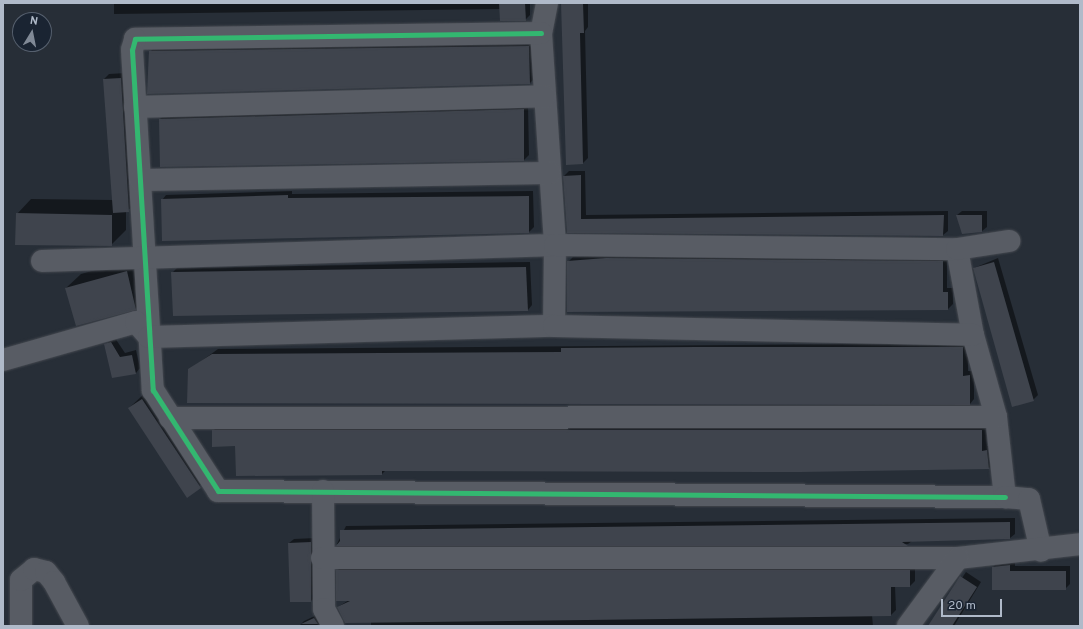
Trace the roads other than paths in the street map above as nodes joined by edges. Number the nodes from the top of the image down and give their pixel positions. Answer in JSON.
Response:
{"nodes":[{"id":1,"x":547,"y":3,"type":"edge"},
{"id":2,"x":541,"y":33,"type":"junction"},
{"id":3,"x":545,"y":96,"type":"junction"},
{"id":4,"x":135,"y":107,"type":"junction"},
{"id":5,"x":550,"y":173,"type":"junction"},
{"id":6,"x":140,"y":180,"type":"junction"},
{"id":7,"x":1009,"y":241,"type":"dead end"},
{"id":8,"x":555,"y":245,"type":"junction"},
{"id":9,"x":957,"y":249,"type":"junction"},
{"id":10,"x":145,"y":258,"type":"junction"},
{"id":11,"x":42,"y":261,"type":"dead end"},
{"id":12,"x":554,"y":326,"type":"junction"},
{"id":13,"x":973,"y":335,"type":"junction"},
{"id":14,"x":149,"y":337,"type":"junction"},
{"id":15,"x":3,"y":360,"type":"edge"},
{"id":16,"x":996,"y":417,"type":"junction"},
{"id":17,"x":170,"y":418,"type":"junction"},
{"id":18,"x":323,"y":491,"type":"junction"},
{"id":19,"x":1005,"y":497,"type":"junction"},
{"id":20,"x":1080,"y":544,"type":"edge"},
{"id":21,"x":1041,"y":550,"type":"junction"},
{"id":22,"x":322,"y":558,"type":"junction"},
{"id":23,"x":958,"y":558,"type":"junction"},
{"id":24,"x":21,"y":626,"type":"edge"},
{"id":25,"x":78,"y":626,"type":"edge"},
{"id":26,"x":333,"y":626,"type":"edge"},
{"id":27,"x":908,"y":626,"type":"edge"}],
"edges":[{"from":1,"to":2,"type":"street"},
{"from":2,"to":3,"type":"street"},
{"from":2,"to":4,"type":"street"},
{"from":3,"to":4,"type":"street"},
{"from":3,"to":5,"type":"street"},
{"from":4,"to":6,"type":"street"},
{"from":5,"to":6,"type":"street"},
{"from":5,"to":8,"type":"street"},
{"from":6,"to":10,"type":"street"},
{"from":7,"to":9,"type":"street"},
{"from":8,"to":9,"type":"street"},
{"from":8,"to":10,"type":"street"},
{"from":8,"to":12,"type":"street"},
{"from":9,"to":13,"type":"street"},
{"from":10,"to":11,"type":"street"},
{"from":10,"to":14,"type":"street"},
{"from":12,"to":13,"type":"street"},
{"from":12,"to":14,"type":"street"},
{"from":13,"to":16,"type":"street"},
{"from":14,"to":15,"type":"street"},
{"from":14,"to":17,"type":"street"},
{"from":16,"to":17,"type":"street"},
{"from":16,"to":19,"type":"street"},
{"from":17,"to":18,"type":"street"},
{"from":18,"to":19,"type":"street"},
{"from":18,"to":22,"type":"street"},
{"from":19,"to":21,"type":"street"},
{"from":20,"to":21,"type":"street"},
{"from":21,"to":23,"type":"street"},
{"from":22,"to":23,"type":"street"},
{"from":22,"to":26,"type":"street"},
{"from":23,"to":27,"type":"street"},
{"from":24,"to":25,"type":"street"}]}
